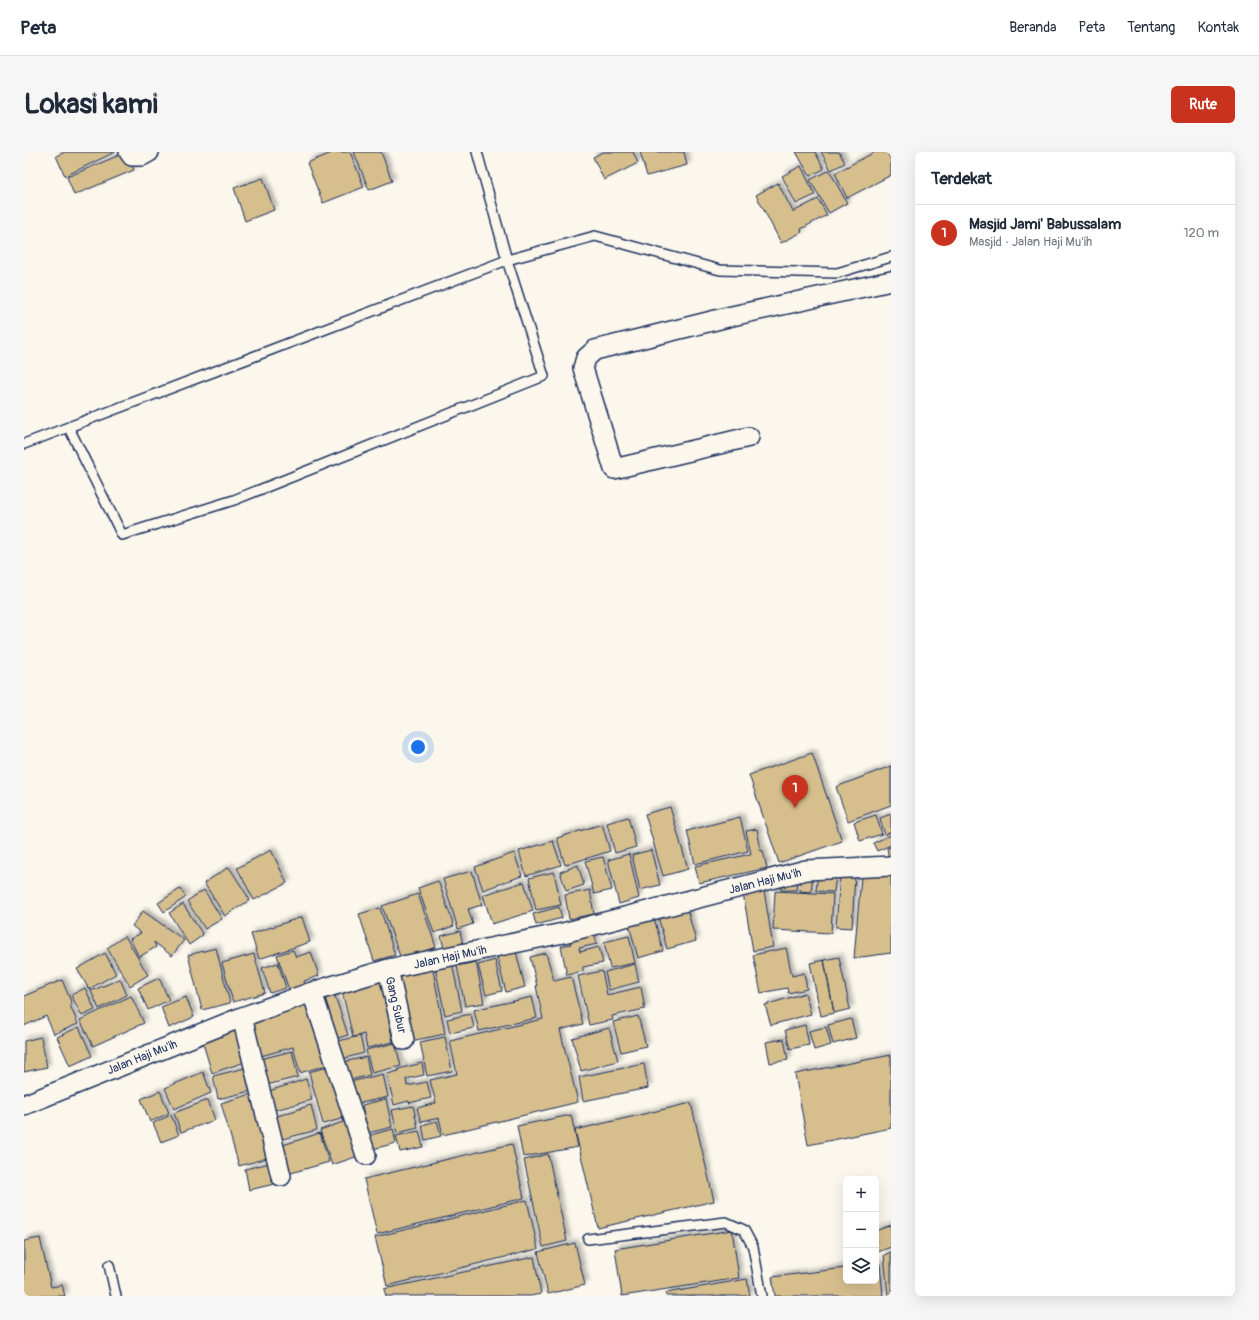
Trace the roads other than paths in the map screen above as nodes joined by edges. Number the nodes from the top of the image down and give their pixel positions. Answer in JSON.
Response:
{"nodes":[{"id":1,"x":129,"y":152,"type":"edge"},
{"id":2,"x":149,"y":152,"type":"edge"},
{"id":3,"x":477,"y":152,"type":"edge"},
{"id":4,"x":891,"y":257,"type":"edge"},
{"id":5,"x":507,"y":260,"type":"junction"},
{"id":6,"x":891,"y":281,"type":"edge"},
{"id":7,"x":69,"y":428,"type":"junction"},
{"id":8,"x":749,"y":437,"type":"dead end"},
{"id":9,"x":24,"y":444,"type":"edge"},
{"id":10,"x":891,"y":866,"type":"edge"},
{"id":11,"x":388,"y":970,"type":"junction"},
{"id":12,"x":312,"y":992,"type":"junction"},
{"id":13,"x":242,"y":1017,"type":"junction"},
{"id":14,"x":404,"y":1040,"type":"dead end"},
{"id":15,"x":24,"y":1104,"type":"edge"},
{"id":16,"x":366,"y":1155,"type":"dead end"},
{"id":17,"x":281,"y":1176,"type":"dead end"},
{"id":18,"x":588,"y":1239,"type":"dead end"},
{"id":19,"x":109,"y":1265,"type":"dead end"},
{"id":20,"x":116,"y":1296,"type":"edge"},
{"id":21,"x":762,"y":1296,"type":"edge"}],
"edges":[{"from":1,"to":2,"type":"street"},
{"from":3,"to":5,"type":"lane"},
{"from":4,"to":5,"type":"lane"},
{"from":5,"to":7,"type":"lane"},
{"from":5,"to":7,"type":"lane"},
{"from":6,"to":8,"type":"street"},
{"from":7,"to":9,"type":"lane"},
{"from":10,"to":11,"type":"street","name":"Jalan Haji Mu'ih"},
{"from":11,"to":12,"type":"street","name":"Jalan Haji Mu'ih"},
{"from":11,"to":14,"type":"street","name":"Gang Subur"},
{"from":12,"to":13,"type":"street","name":"Jalan Haji Mu'ih"},
{"from":12,"to":16,"type":"street"},
{"from":13,"to":15,"type":"street","name":"Jalan Haji Mu'ih"},
{"from":13,"to":17,"type":"street"},
{"from":18,"to":21,"type":"lane"},
{"from":19,"to":20,"type":"lane"}]}
